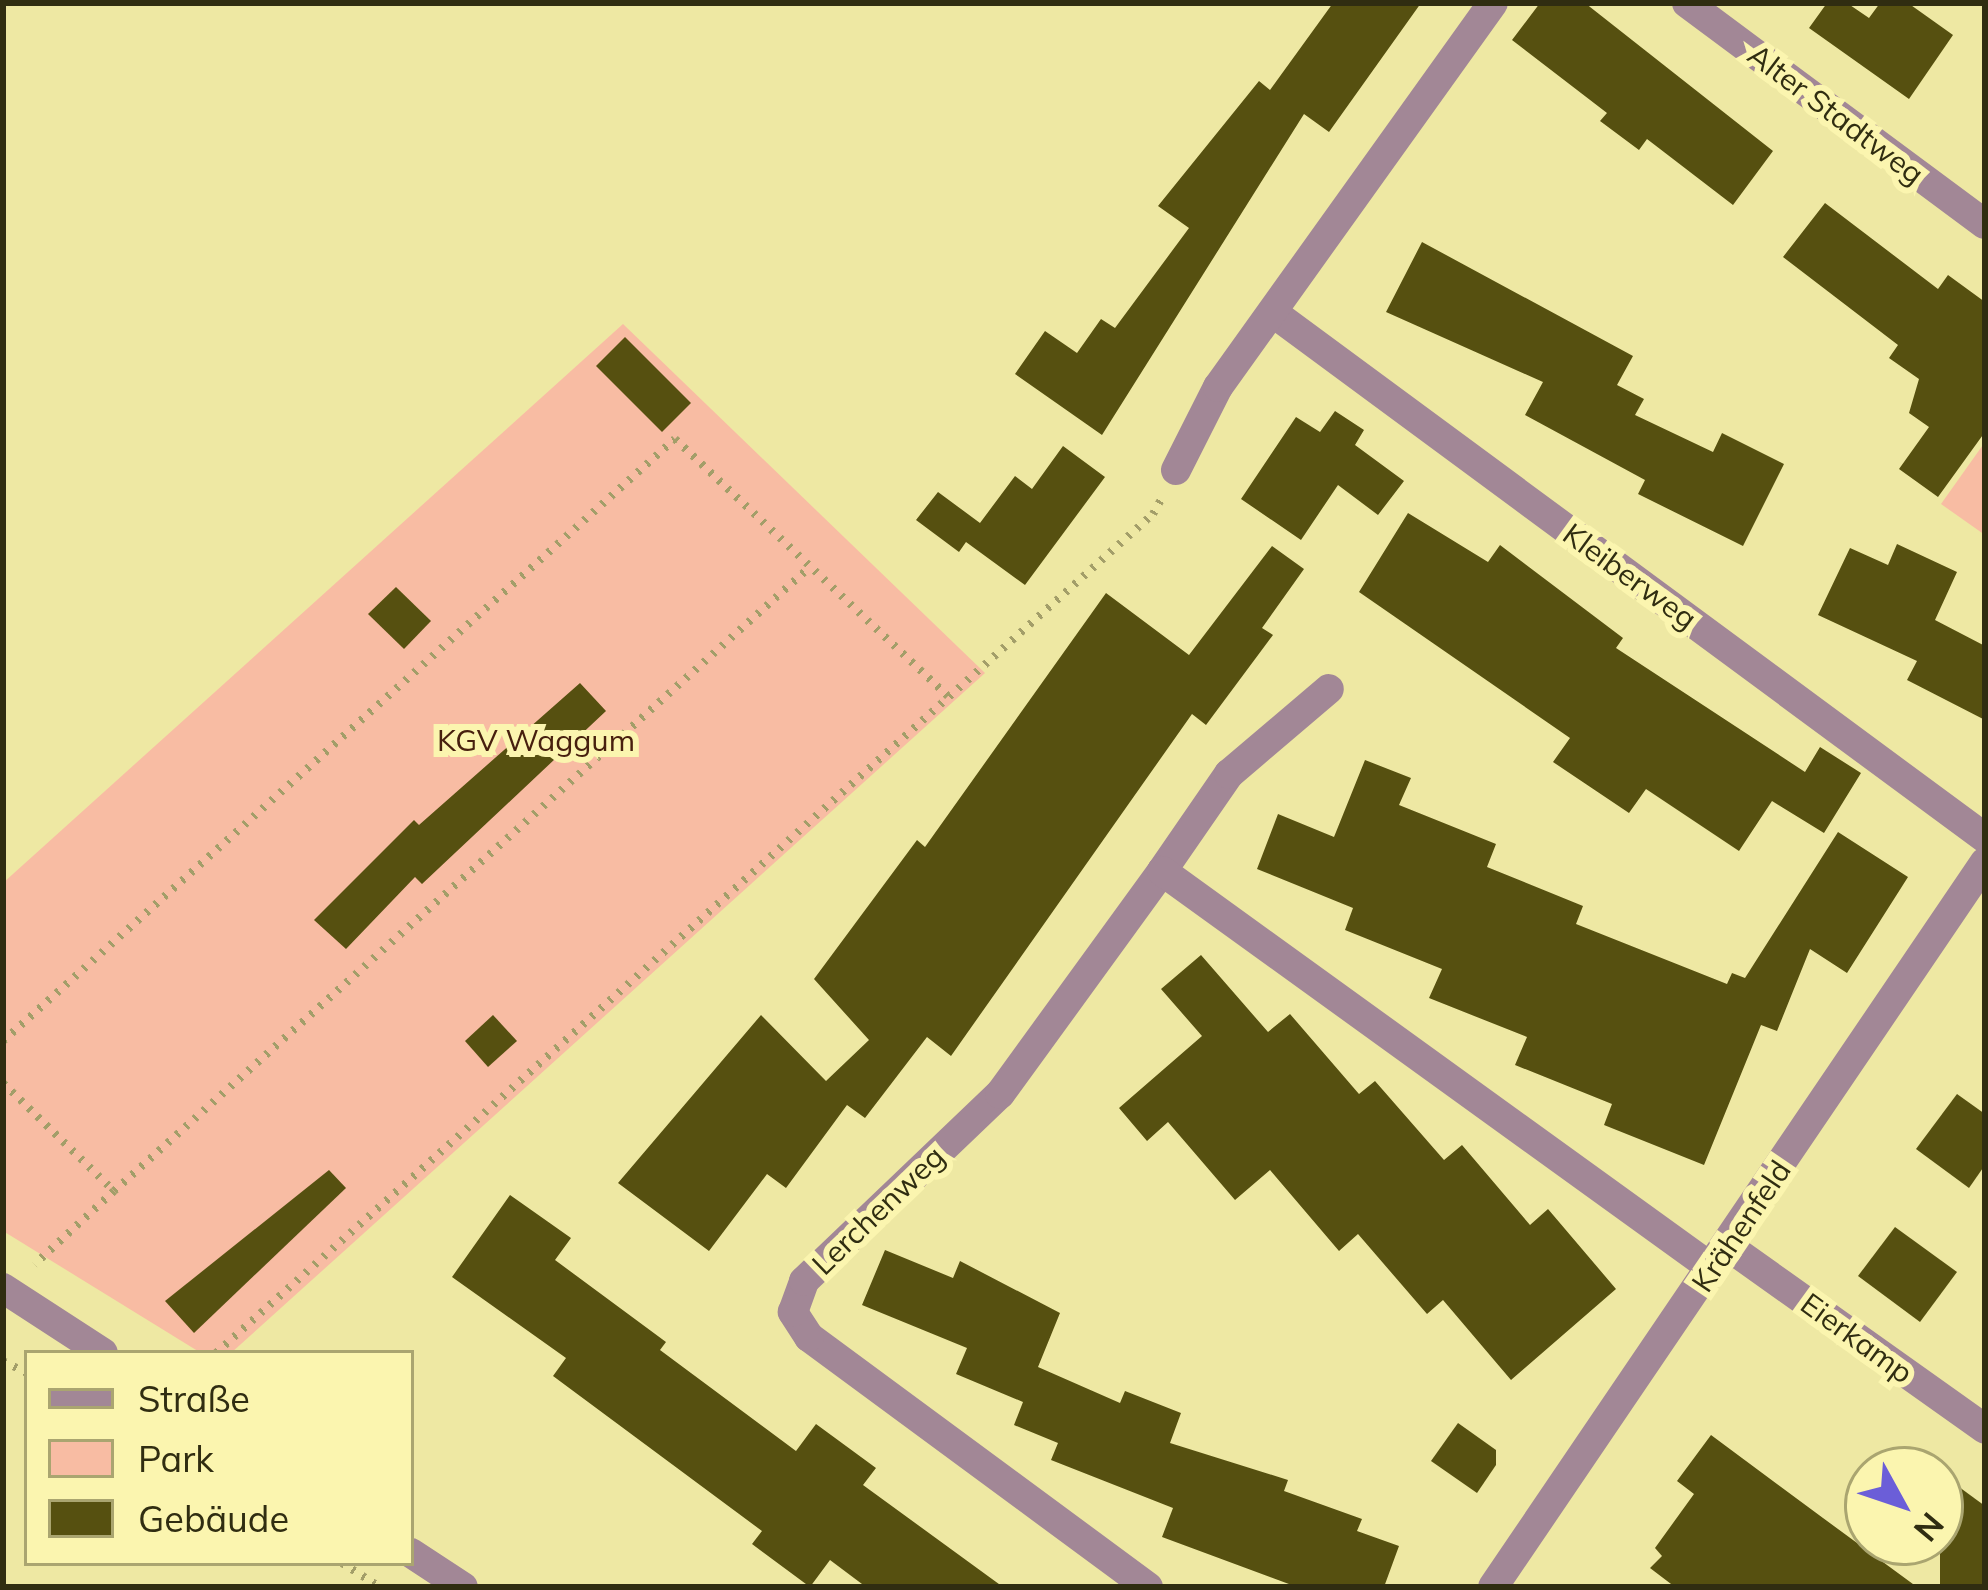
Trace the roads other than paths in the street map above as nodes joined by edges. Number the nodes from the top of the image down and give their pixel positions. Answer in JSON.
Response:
{"nodes":[{"id":1,"x":1493,"y":3,"type":"edge"},
{"id":2,"x":1688,"y":3,"type":"edge"},
{"id":3,"x":1985,"y":224,"type":"edge"},
{"id":4,"x":1275,"y":314,"type":"junction"},
{"id":5,"x":1176,"y":470,"type":"road end"},
{"id":6,"x":1329,"y":689,"type":"dead end"},
{"id":7,"x":1985,"y":838,"type":"edge"},
{"id":8,"x":1985,"y":862,"type":"edge"},
{"id":9,"x":1162,"y":871,"type":"junction"},
{"id":10,"x":1721,"y":1258,"type":"junction"},
{"id":11,"x":5,"y":1290,"type":"edge"},
{"id":12,"x":98,"y":1350,"type":"edge"},
{"id":13,"x":1985,"y":1430,"type":"edge"},
{"id":14,"x":414,"y":1555,"type":"edge"},
{"id":15,"x":463,"y":1587,"type":"edge"},
{"id":16,"x":1148,"y":1587,"type":"edge"},
{"id":17,"x":1493,"y":1587,"type":"edge"}],
"edges":[{"from":1,"to":4,"type":"street"},
{"from":2,"to":3,"type":"street","name":"Alter Stadtweg"},
{"from":4,"to":5,"type":"street"},
{"from":4,"to":7,"type":"street","name":"Kleiberweg"},
{"from":6,"to":9,"type":"street","name":"Lerchenweg"},
{"from":8,"to":10,"type":"street","name":"Krähenfeld"},
{"from":9,"to":10,"type":"street"},
{"from":9,"to":16,"type":"street","name":"Lerchenweg"},
{"from":10,"to":13,"type":"street","name":"Eierkamp"},
{"from":10,"to":17,"type":"street","name":"Krähenfeld"},
{"from":11,"to":12,"type":"street"},
{"from":14,"to":15,"type":"street"}]}
